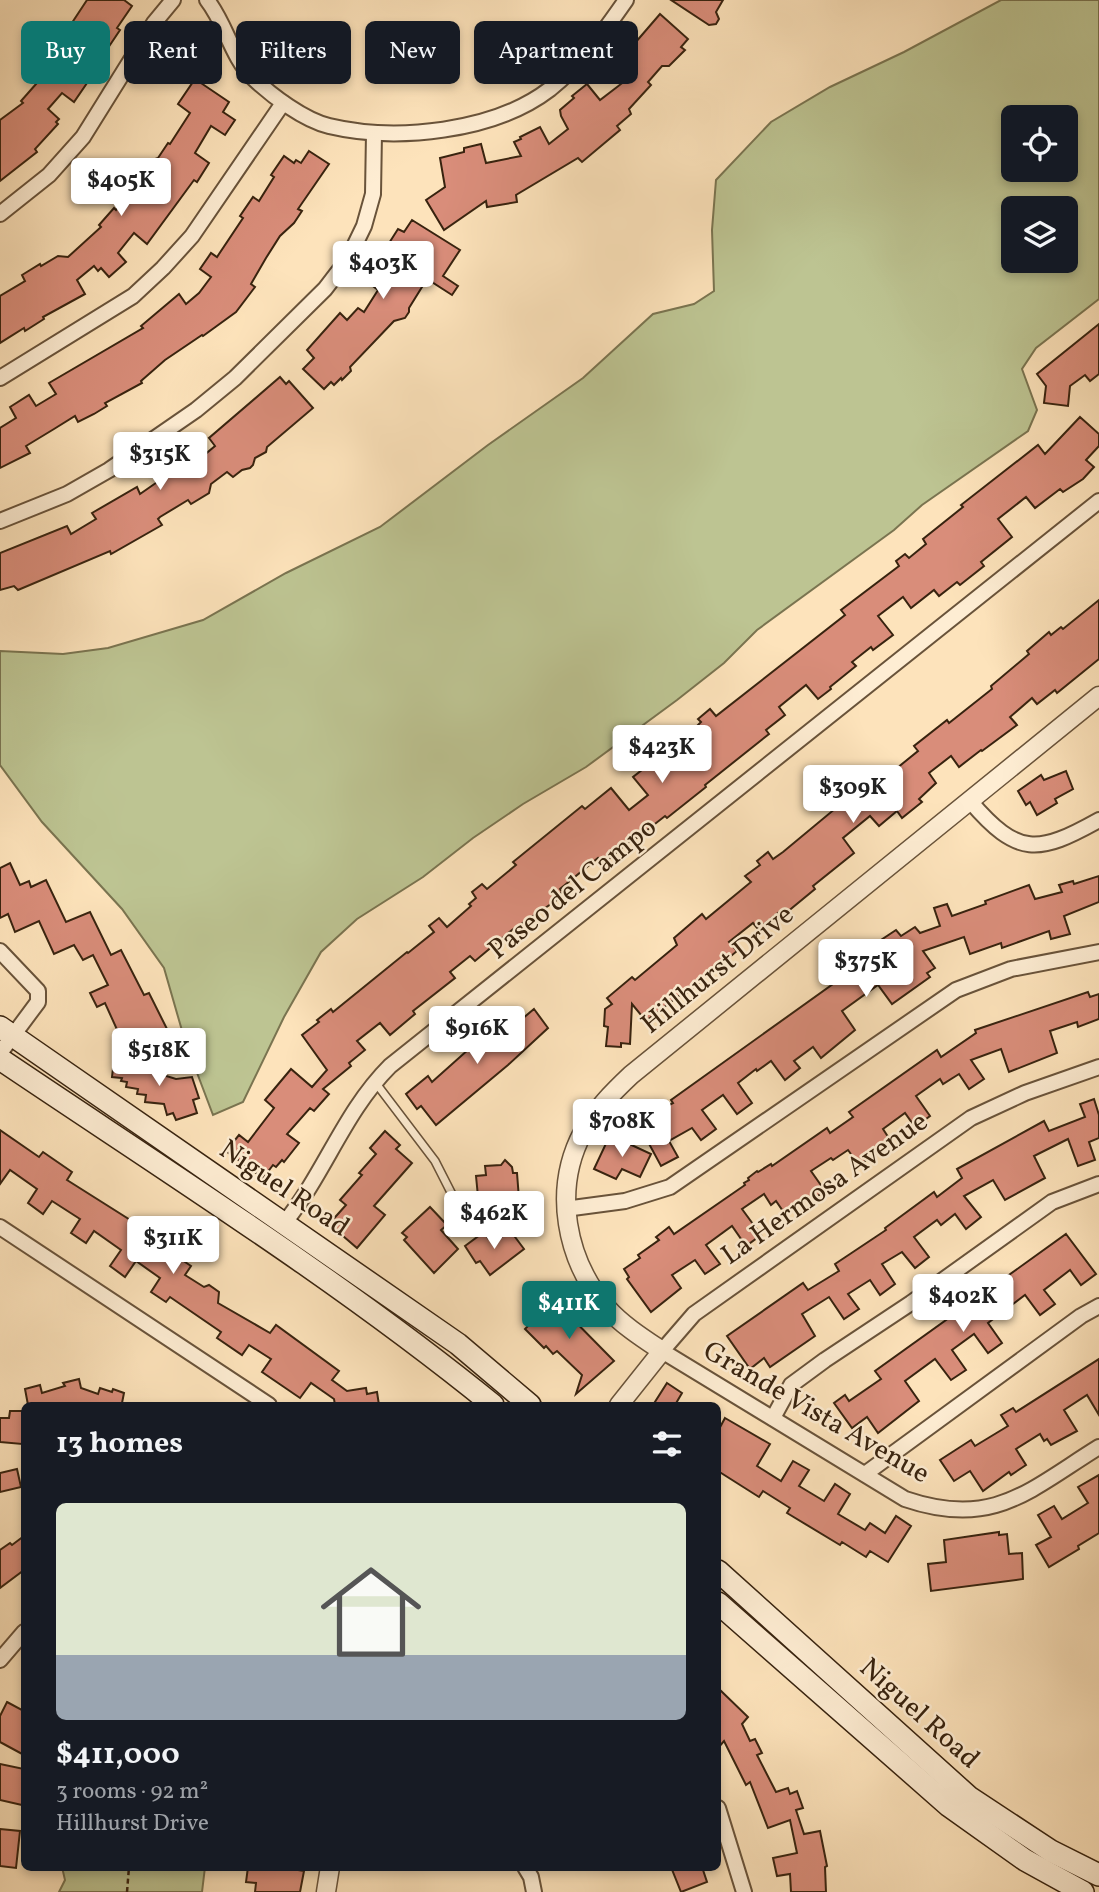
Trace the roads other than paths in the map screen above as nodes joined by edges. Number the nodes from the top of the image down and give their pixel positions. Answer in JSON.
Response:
{"nodes":[{"id":1,"x":173,"y":0,"type":"edge"},
{"id":2,"x":207,"y":0,"type":"edge"},
{"id":3,"x":626,"y":0,"type":"edge"},
{"id":4,"x":283,"y":103,"type":"junction"},
{"id":5,"x":374,"y":133,"type":"junction"},
{"id":6,"x":0,"y":214,"type":"edge"},
{"id":7,"x":0,"y":378,"type":"edge"},
{"id":8,"x":1099,"y":501,"type":"edge"},
{"id":9,"x":0,"y":521,"type":"edge"},
{"id":10,"x":1099,"y":696,"type":"edge"},
{"id":11,"x":970,"y":801,"type":"junction"},
{"id":12,"x":1099,"y":820,"type":"edge"},
{"id":13,"x":0,"y":951,"type":"edge"},
{"id":14,"x":1099,"y":952,"type":"edge"},
{"id":15,"x":6,"y":1031,"type":"edge"},
{"id":16,"x":0,"y":1053,"type":"edge"},
{"id":17,"x":0,"y":1059,"type":"edge"},
{"id":18,"x":1099,"y":1066,"type":"edge"},
{"id":19,"x":374,"y":1082,"type":"junction"},
{"id":20,"x":183,"y":1183,"type":"junction"},
{"id":21,"x":1099,"y":1184,"type":"edge"},
{"id":22,"x":565,"y":1209,"type":"junction"},
{"id":23,"x":463,"y":1216,"type":"dead end"},
{"id":24,"x":285,"y":1222,"type":"junction"},
{"id":25,"x":0,"y":1227,"type":"edge"},
{"id":26,"x":348,"y":1296,"type":"junction"},
{"id":27,"x":1099,"y":1306,"type":"edge"},
{"id":28,"x":662,"y":1351,"type":"junction"},
{"id":29,"x":264,"y":1402,"type":"edge"},
{"id":30,"x":489,"y":1402,"type":"edge"},
{"id":31,"x":527,"y":1402,"type":"edge"},
{"id":32,"x":621,"y":1402,"type":"edge"},
{"id":33,"x":773,"y":1418,"type":"junction"},
{"id":34,"x":1099,"y":1447,"type":"edge"},
{"id":35,"x":865,"y":1474,"type":"junction"},
{"id":36,"x":721,"y":1574,"type":"edge"},
{"id":37,"x":721,"y":1606,"type":"edge"},
{"id":38,"x":21,"y":1636,"type":"edge"},
{"id":39,"x":0,"y":1660,"type":"edge"},
{"id":40,"x":721,"y":1818,"type":"edge"},
{"id":41,"x":329,"y":1871,"type":"edge"},
{"id":42,"x":527,"y":1871,"type":"edge"},
{"id":43,"x":1099,"y":1875,"type":"edge"},
{"id":44,"x":326,"y":1892,"type":"edge"},
{"id":45,"x":534,"y":1892,"type":"edge"},
{"id":46,"x":744,"y":1892,"type":"edge"},
{"id":47,"x":1083,"y":1892,"type":"edge"}],
"edges":[{"from":1,"to":6,"type":"street"},
{"from":2,"to":4,"type":"street"},
{"from":3,"to":5,"type":"street"},
{"from":4,"to":5,"type":"street"},
{"from":4,"to":7,"type":"street"},
{"from":5,"to":9,"type":"street"},
{"from":8,"to":19,"type":"street","name":"Paseo del Campo"},
{"from":10,"to":11,"type":"street","name":"Hillhurst Drive"},
{"from":11,"to":12,"type":"street"},
{"from":11,"to":22,"type":"street","name":"Hillhurst Drive"},
{"from":13,"to":15,"type":"street"},
{"from":14,"to":22,"type":"street"},
{"from":15,"to":16,"type":"street"},
{"from":15,"to":24,"type":"main road","name":"Niguel Road"},
{"from":17,"to":20,"type":"main road","name":"Niguel Road"},
{"from":18,"to":28,"type":"street","name":"La Hermosa Avenue"},
{"from":19,"to":23,"type":"lane"},
{"from":19,"to":24,"type":"street","name":"Paseo del Campo"},
{"from":20,"to":24,"type":"main road"},
{"from":20,"to":26,"type":"main road","name":"Niguel Road"},
{"from":21,"to":33,"type":"street"},
{"from":22,"to":28,"type":"street","name":"Hillhurst Drive"},
{"from":24,"to":26,"type":"main road"},
{"from":24,"to":31,"type":"main road","name":"Niguel Road"},
{"from":25,"to":29,"type":"street"},
{"from":26,"to":30,"type":"main road","name":"Niguel Road"},
{"from":27,"to":35,"type":"street"},
{"from":28,"to":32,"type":"street","name":"La Hermosa Avenue"},
{"from":28,"to":33,"type":"street","name":"Grande Vista Avenue"},
{"from":33,"to":35,"type":"street","name":"Grande Vista Avenue"},
{"from":34,"to":35,"type":"street","name":"Grande Vista Avenue"},
{"from":36,"to":43,"type":"main road","name":"Niguel Road"},
{"from":37,"to":47,"type":"main road","name":"Niguel Road"},
{"from":38,"to":39,"type":"street"},
{"from":40,"to":46,"type":"street"},
{"from":41,"to":44,"type":"street"},
{"from":42,"to":45,"type":"street"}]}
